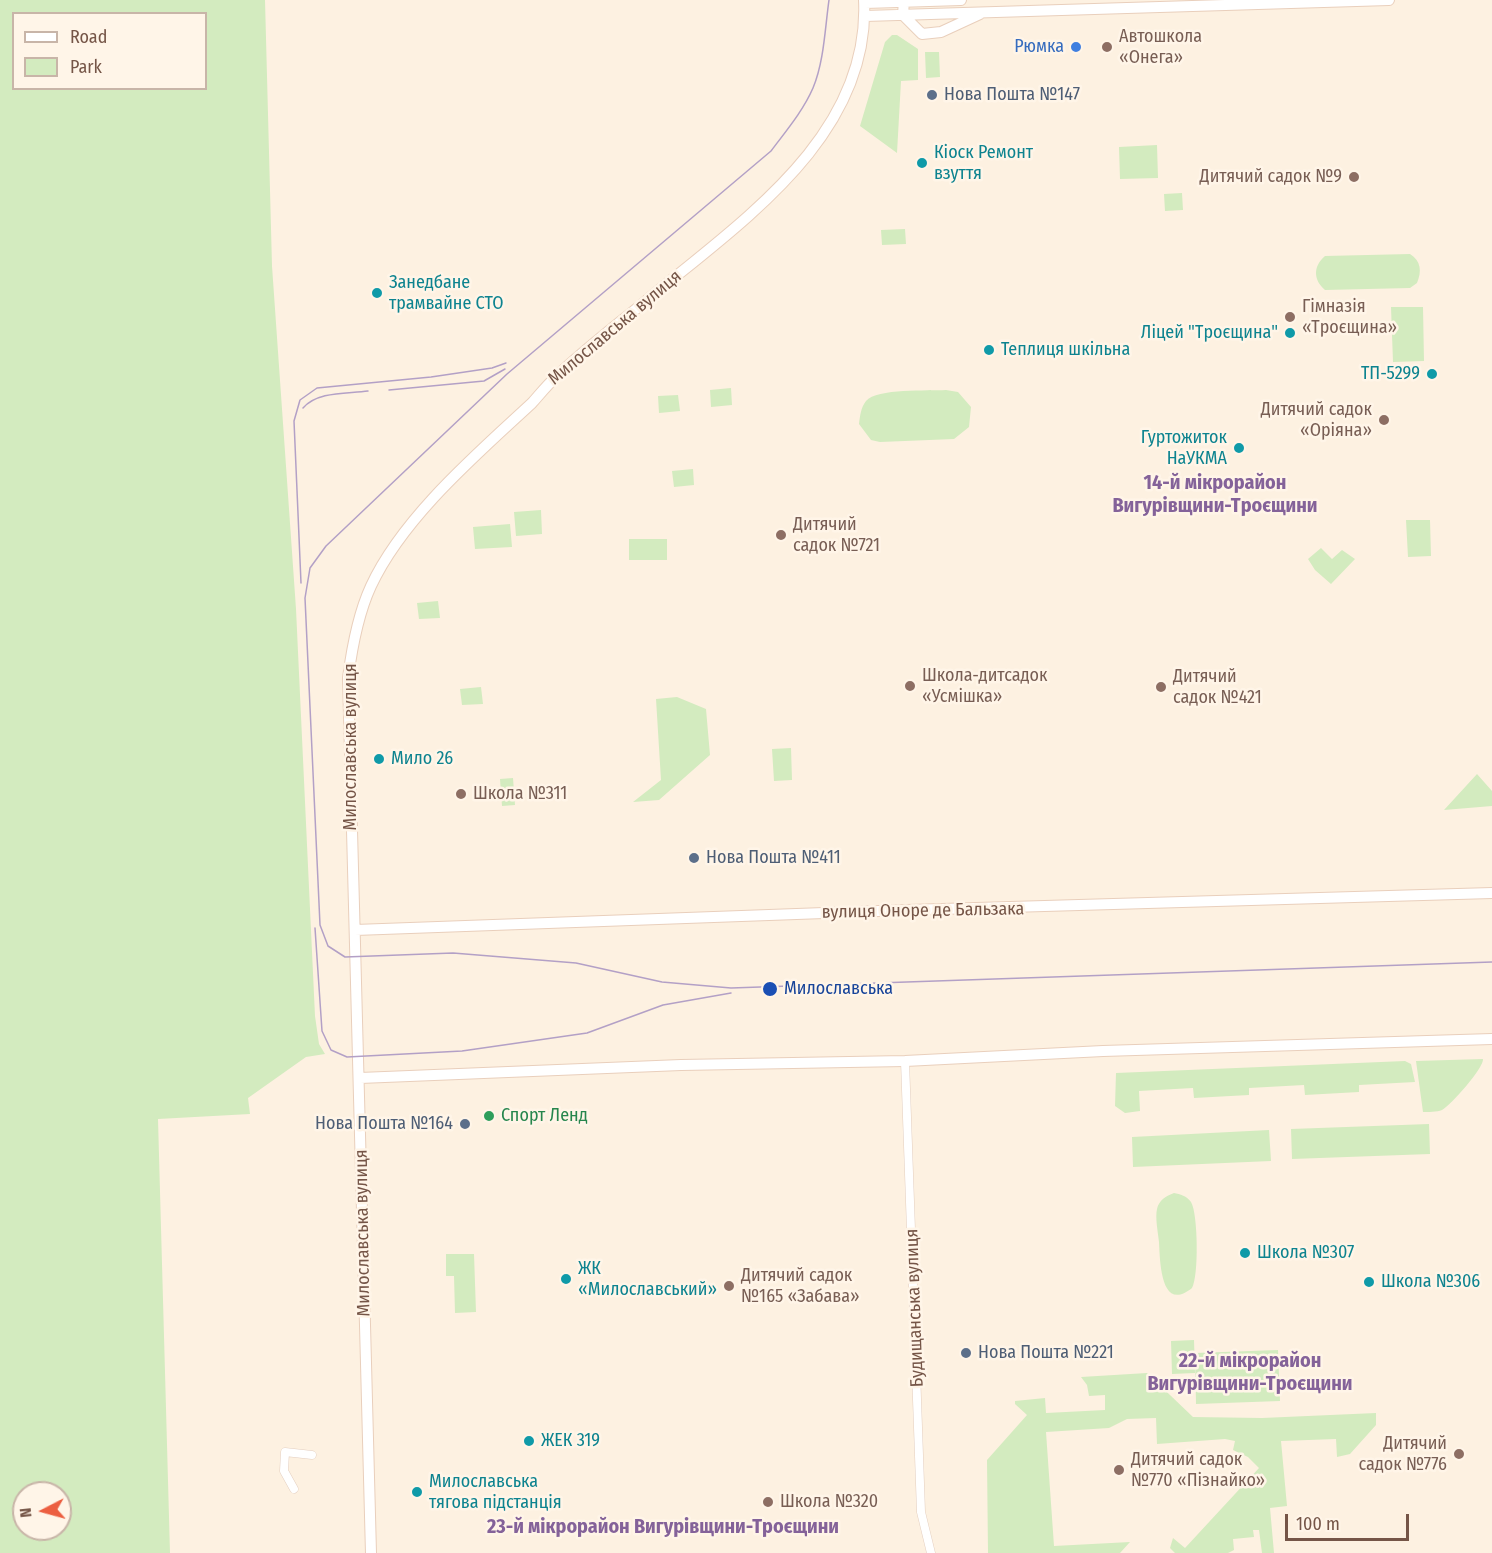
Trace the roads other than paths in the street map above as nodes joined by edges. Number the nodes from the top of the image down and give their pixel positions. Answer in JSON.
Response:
{"nodes":[{"id":1,"x":961,"y":0,"type":"edge"},
{"id":2,"x":1389,"y":0,"type":"edge"},
{"id":3,"x":904,"y":1,"type":"edge"},
{"id":4,"x":864,"y":2,"type":"edge"},
{"id":5,"x":983,"y":12,"type":"junction"},
{"id":6,"x":903,"y":15,"type":"junction"},
{"id":7,"x":865,"y":16,"type":"junction"},
{"id":8,"x":1492,"y":893,"type":"edge"},
{"id":9,"x":355,"y":930,"type":"junction"},
{"id":10,"x":1492,"y":1039,"type":"edge"},
{"id":11,"x":905,"y":1061,"type":"junction"},
{"id":12,"x":360,"y":1078,"type":"junction"},
{"id":13,"x":312,"y":1455,"type":"dead end"},
{"id":14,"x":294,"y":1489,"type":"dead end"},
{"id":15,"x":371,"y":1553,"type":"edge"},
{"id":16,"x":931,"y":1553,"type":"edge"}],
"edges":[{"from":1,"to":3,"type":"main road"},
{"from":2,"to":5,"type":"main road"},
{"from":3,"to":4,"type":"main road"},
{"from":3,"to":6,"type":"main road"},
{"from":4,"to":7,"type":"main road","name":"Милославська вулиця"},
{"from":5,"to":6,"type":"main road"},
{"from":5,"to":6,"type":"main road"},
{"from":6,"to":7,"type":"main road"},
{"from":7,"to":9,"type":"main road","name":"Милославська вулиця"},
{"from":8,"to":9,"type":"main road","name":"вулиця Оноре де Бальзака"},
{"from":9,"to":12,"type":"main road","name":"Милославська вулиця"},
{"from":10,"to":11,"type":"main road"},
{"from":11,"to":12,"type":"main road"},
{"from":11,"to":16,"type":"street","name":"Будищанська вулиця"},
{"from":12,"to":15,"type":"main road","name":"Милославська вулиця"},
{"from":13,"to":14,"type":"street"}]}
